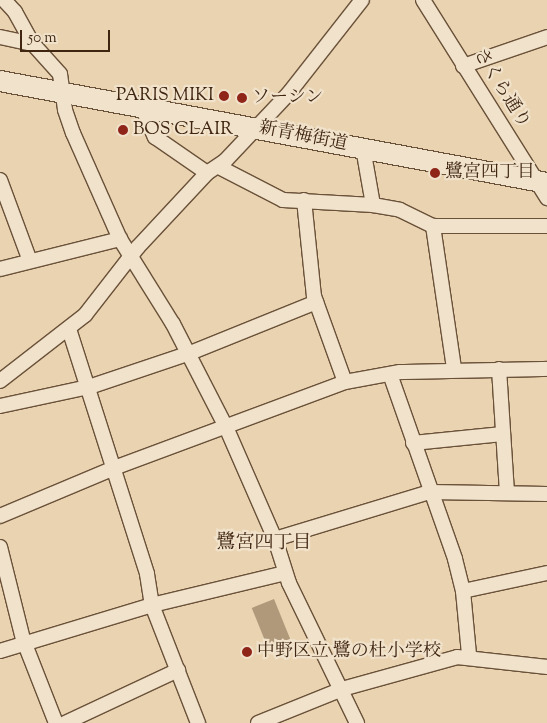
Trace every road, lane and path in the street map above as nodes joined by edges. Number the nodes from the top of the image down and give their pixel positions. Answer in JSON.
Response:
{"nodes":[{"id":1,"x":4,"y":0,"type":"edge"},
{"id":2,"x":362,"y":0,"type":"edge"},
{"id":3,"x":424,"y":0,"type":"edge"},
{"id":4,"x":0,"y":37,"type":"edge"},
{"id":5,"x":547,"y":37,"type":"edge"},
{"id":6,"x":34,"y":44,"type":"junction"},
{"id":7,"x":464,"y":66,"type":"junction"},
{"id":8,"x":0,"y":80,"type":"edge"},
{"id":9,"x":62,"y":91,"type":"junction"},
{"id":10,"x":142,"y":107,"type":"junction"},
{"id":11,"x":255,"y":128,"type":"junction"},
{"id":12,"x":363,"y":148,"type":"junction"},
{"id":13,"x":219,"y":167,"type":"junction"},
{"id":14,"x":206,"y":173,"type":"junction"},
{"id":15,"x":0,"y":180,"type":"edge"},
{"id":16,"x":542,"y":182,"type":"edge"},
{"id":17,"x":547,"y":198,"type":"edge"},
{"id":18,"x":304,"y":200,"type":"junction"},
{"id":19,"x":373,"y":205,"type":"junction"},
{"id":20,"x":433,"y":226,"type":"junction"},
{"id":21,"x":547,"y":226,"type":"edge"},
{"id":22,"x":120,"y":239,"type":"junction"},
{"id":23,"x":132,"y":258,"type":"junction"},
{"id":24,"x":30,"y":261,"type":"junction"},
{"id":25,"x":0,"y":269,"type":"edge"},
{"id":26,"x":316,"y":302,"type":"junction"},
{"id":27,"x":69,"y":329,"type":"junction"},
{"id":28,"x":190,"y":353,"type":"junction"},
{"id":29,"x":454,"y":369,"type":"junction"},
{"id":30,"x":499,"y":369,"type":"junction"},
{"id":31,"x":547,"y":369,"type":"edge"},
{"id":32,"x":390,"y":374,"type":"junction"},
{"id":33,"x":0,"y":381,"type":"edge"},
{"id":34,"x":345,"y":382,"type":"junction"},
{"id":35,"x":89,"y":387,"type":"junction"},
{"id":36,"x":0,"y":406,"type":"edge"},
{"id":37,"x":226,"y":427,"type":"junction"},
{"id":38,"x":503,"y":434,"type":"junction"},
{"id":39,"x":413,"y":443,"type":"junction"},
{"id":40,"x":114,"y":468,"type":"junction"},
{"id":41,"x":430,"y":492,"type":"junction"},
{"id":42,"x":508,"y":492,"type":"junction"},
{"id":43,"x":547,"y":494,"type":"edge"},
{"id":44,"x":0,"y":516,"type":"edge"},
{"id":45,"x":275,"y":539,"type":"junction"},
{"id":46,"x":0,"y":547,"type":"edge"},
{"id":47,"x":285,"y":573,"type":"junction"},
{"id":48,"x":547,"y":573,"type":"edge"},
{"id":49,"x":463,"y":591,"type":"junction"},
{"id":50,"x":152,"y":605,"type":"junction"},
{"id":51,"x":26,"y":644,"type":"junction"},
{"id":52,"x":0,"y":650,"type":"edge"},
{"id":53,"x":469,"y":655,"type":"junction"},
{"id":54,"x":547,"y":666,"type":"edge"},
{"id":55,"x":178,"y":670,"type":"junction"},
{"id":56,"x":342,"y":689,"type":"junction"},
{"id":57,"x":56,"y":723,"type":"edge"},
{"id":58,"x":65,"y":723,"type":"edge"},
{"id":59,"x":198,"y":723,"type":"edge"},
{"id":60,"x":258,"y":723,"type":"edge"},
{"id":61,"x":357,"y":723,"type":"edge"}],
"edges":[{"from":1,"to":6,"type":"street"},
{"from":2,"to":11,"type":"street"},
{"from":3,"to":7,"type":"street","name":"さくら通り"},
{"from":4,"to":6,"type":"street"},
{"from":5,"to":7,"type":"street"},
{"from":6,"to":9,"type":"street"},
{"from":7,"to":16,"type":"street","name":"さくら通り"},
{"from":8,"to":9,"type":"main road","name":"新青梅街道"},
{"from":9,"to":10,"type":"main road","name":"新青梅街道"},
{"from":9,"to":22,"type":"street"},
{"from":10,"to":11,"type":"main road","name":"新青梅街道"},
{"from":10,"to":14,"type":"street"},
{"from":11,"to":12,"type":"main road","name":"新青梅街道"},
{"from":11,"to":13,"type":"street"},
{"from":12,"to":16,"type":"main road","name":"新青梅街道"},
{"from":12,"to":19,"type":"street"},
{"from":13,"to":14,"type":"street"},
{"from":13,"to":18,"type":"street"},
{"from":14,"to":23,"type":"street"},
{"from":15,"to":24,"type":"street"},
{"from":16,"to":17,"type":"street","name":"さくら通り"},
{"from":18,"to":19,"type":"street"},
{"from":18,"to":26,"type":"street"},
{"from":19,"to":20,"type":"street"},
{"from":20,"to":21,"type":"street"},
{"from":20,"to":29,"type":"street"},
{"from":22,"to":23,"type":"street"},
{"from":22,"to":24,"type":"street"},
{"from":23,"to":27,"type":"street"},
{"from":23,"to":28,"type":"street"},
{"from":24,"to":25,"type":"street"},
{"from":26,"to":28,"type":"street"},
{"from":26,"to":34,"type":"street"},
{"from":27,"to":33,"type":"street"},
{"from":27,"to":35,"type":"street"},
{"from":28,"to":35,"type":"street"},
{"from":28,"to":37,"type":"street"},
{"from":29,"to":30,"type":"street"},
{"from":29,"to":32,"type":"street"},
{"from":30,"to":31,"type":"street"},
{"from":30,"to":38,"type":"street"},
{"from":32,"to":34,"type":"street"},
{"from":32,"to":39,"type":"street"},
{"from":34,"to":37,"type":"street"},
{"from":35,"to":36,"type":"street"},
{"from":35,"to":40,"type":"street"},
{"from":37,"to":40,"type":"street"},
{"from":37,"to":45,"type":"street"},
{"from":38,"to":39,"type":"street"},
{"from":38,"to":42,"type":"street"},
{"from":39,"to":41,"type":"street"},
{"from":40,"to":44,"type":"street"},
{"from":40,"to":50,"type":"street"},
{"from":41,"to":42,"type":"street"},
{"from":41,"to":45,"type":"street"},
{"from":41,"to":49,"type":"street"},
{"from":42,"to":43,"type":"street"},
{"from":45,"to":47,"type":"street"},
{"from":46,"to":51,"type":"street"},
{"from":47,"to":50,"type":"street"},
{"from":47,"to":56,"type":"street"},
{"from":48,"to":49,"type":"street"},
{"from":49,"to":53,"type":"street"},
{"from":50,"to":51,"type":"street"},
{"from":50,"to":55,"type":"street"},
{"from":51,"to":52,"type":"street"},
{"from":51,"to":57,"type":"street"},
{"from":53,"to":54,"type":"street"},
{"from":53,"to":56,"type":"street"},
{"from":55,"to":58,"type":"street"},
{"from":55,"to":59,"type":"street"},
{"from":56,"to":60,"type":"street"},
{"from":56,"to":61,"type":"street"}]}
